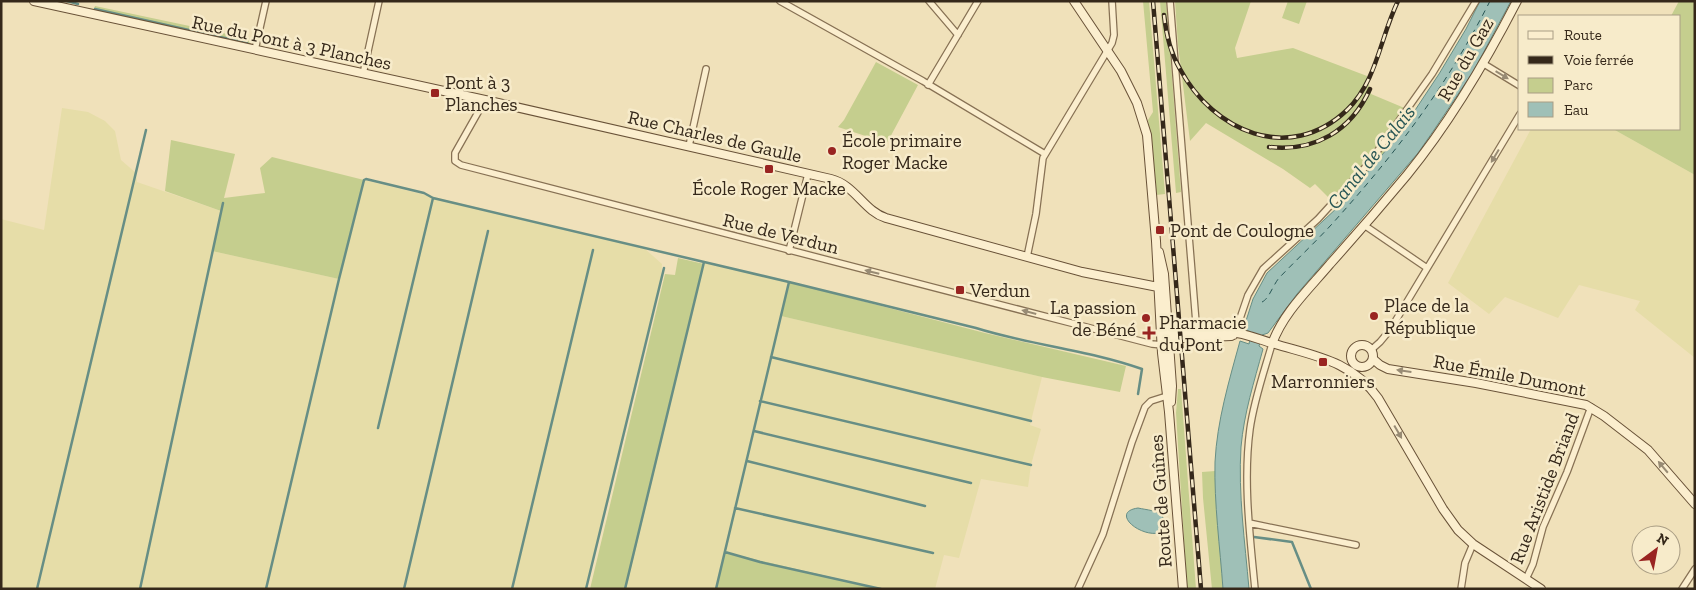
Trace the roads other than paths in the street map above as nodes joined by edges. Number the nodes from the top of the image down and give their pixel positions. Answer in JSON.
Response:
{"nodes":[{"id":1,"x":34,"y":1,"type":"edge"},
{"id":2,"x":266,"y":1,"type":"edge"},
{"id":3,"x":378,"y":1,"type":"edge"},
{"id":4,"x":780,"y":1,"type":"edge"},
{"id":5,"x":930,"y":1,"type":"edge"},
{"id":6,"x":978,"y":1,"type":"edge"},
{"id":7,"x":1074,"y":1,"type":"edge"},
{"id":8,"x":1112,"y":1,"type":"edge"},
{"id":9,"x":1170,"y":1,"type":"edge"},
{"id":10,"x":1476,"y":1,"type":"edge"},
{"id":11,"x":1517,"y":1,"type":"edge"},
{"id":12,"x":958,"y":34,"type":"junction"},
{"id":13,"x":255,"y":50,"type":"junction"},
{"id":14,"x":1108,"y":50,"type":"junction"},
{"id":15,"x":1484,"y":64,"type":"junction"},
{"id":16,"x":706,"y":69,"type":"dead end"},
{"id":17,"x":363,"y":74,"type":"junction"},
{"id":18,"x":928,"y":85,"type":"junction"},
{"id":19,"x":1518,"y":85,"type":"edge"},
{"id":20,"x":485,"y":100,"type":"junction"},
{"id":21,"x":1518,"y":117,"type":"edge"},
{"id":22,"x":689,"y":146,"type":"junction"},
{"id":23,"x":1045,"y":154,"type":"junction"},
{"id":24,"x":808,"y":174,"type":"junction"},
{"id":25,"x":1364,"y":225,"type":"junction"},
{"id":26,"x":1156,"y":241,"type":"junction"},
{"id":27,"x":789,"y":251,"type":"junction"},
{"id":28,"x":1027,"y":257,"type":"junction"},
{"id":29,"x":1427,"y":268,"type":"junction"},
{"id":30,"x":1158,"y":287,"type":"junction"},
{"id":31,"x":1197,"y":334,"type":"junction"},
{"id":32,"x":1234,"y":334,"type":"junction"},
{"id":33,"x":1164,"y":339,"type":"junction"},
{"id":34,"x":1269,"y":342,"type":"junction"},
{"id":35,"x":1371,"y":350,"type":"junction"},
{"id":36,"x":1351,"y":358,"type":"junction"},
{"id":37,"x":1373,"y":359,"type":"junction"},
{"id":38,"x":1330,"y":360,"type":"junction"},
{"id":39,"x":1357,"y":366,"type":"junction"},
{"id":40,"x":1374,"y":392,"type":"junction"},
{"id":41,"x":1169,"y":396,"type":"junction"},
{"id":42,"x":1591,"y":407,"type":"junction"},
{"id":43,"x":1695,"y":504,"type":"edge"},
{"id":44,"x":1249,"y":523,"type":"junction"},
{"id":45,"x":1473,"y":544,"type":"junction"},
{"id":46,"x":1356,"y":546,"type":"dead end"},
{"id":47,"x":1695,"y":569,"type":"edge"},
{"id":48,"x":1526,"y":578,"type":"junction"},
{"id":49,"x":1078,"y":589,"type":"edge"},
{"id":50,"x":1183,"y":589,"type":"edge"},
{"id":51,"x":1255,"y":589,"type":"edge"},
{"id":52,"x":1461,"y":589,"type":"edge"},
{"id":53,"x":1541,"y":589,"type":"edge"},
{"id":54,"x":1682,"y":589,"type":"edge"}],
"edges":[{"from":1,"to":13,"type":"street","name":"Rue du Pont à 3 Planches"},
{"from":2,"to":13,"type":"street"},
{"from":3,"to":17,"type":"street"},
{"from":4,"to":18,"type":"street"},
{"from":5,"to":12,"type":"street"},
{"from":6,"to":12,"type":"street"},
{"from":7,"to":14,"type":"street"},
{"from":8,"to":14,"type":"street"},
{"from":9,"to":31,"type":"street"},
{"from":10,"to":32,"type":"street"},
{"from":11,"to":15,"type":"street","name":"Rue du Gaz"},
{"from":12,"to":18,"type":"street"},
{"from":13,"to":17,"type":"street","name":"Rue du Pont à 3 Planches"},
{"from":14,"to":23,"type":"street"},
{"from":14,"to":26,"type":"street"},
{"from":15,"to":19,"type":"street","one_way":true},
{"from":15,"to":25,"type":"street","name":"Rue du Gaz"},
{"from":16,"to":22,"type":"street"},
{"from":17,"to":20,"type":"street","name":"Rue du Pont à 3 Planches"},
{"from":18,"to":23,"type":"street"},
{"from":20,"to":22,"type":"street","name":"Rue Charles de Gaulle"},
{"from":20,"to":27,"type":"street","name":"Rue de Verdun"},
{"from":21,"to":29,"type":"street","one_way":true},
{"from":22,"to":24,"type":"street","name":"Rue Charles de Gaulle"},
{"from":23,"to":28,"type":"street"},
{"from":24,"to":27,"type":"street"},
{"from":24,"to":28,"type":"street","name":"Rue Charles de Gaulle"},
{"from":25,"to":29,"type":"street"},
{"from":25,"to":34,"type":"street","name":"Rue du Gaz"},
{"from":26,"to":30,"type":"street"},
{"from":26,"to":33,"type":"street"},
{"from":33,"to":27,"type":"street","name":"Rue de Verdun","one_way":true},
{"from":28,"to":30,"type":"street","name":"Rue Charles de Gaulle"},
{"from":29,"to":35,"type":"street"},
{"from":30,"to":33,"type":"street"},
{"from":31,"to":32,"type":"street"},
{"from":31,"to":33,"type":"street"},
{"from":32,"to":34,"type":"street"},
{"from":33,"to":41,"type":"street","name":"Route de Guînes"},
{"from":34,"to":38,"type":"street"},
{"from":34,"to":44,"type":"street"},
{"from":35,"to":36,"type":"street"},
{"from":35,"to":37,"type":"street"},
{"from":36,"to":38,"type":"street"},
{"from":36,"to":39,"type":"street"},
{"from":37,"to":39,"type":"street"},
{"from":42,"to":37,"type":"street","name":"Rue Émile Dumont","one_way":true},
{"from":38,"to":40,"type":"street"},
{"from":39,"to":40,"type":"street"},
{"from":40,"to":45,"type":"street","one_way":true},
{"from":41,"to":49,"type":"street"},
{"from":41,"to":50,"type":"street","name":"Route de Guînes"},
{"from":43,"to":42,"type":"street","name":"Rue Émile Dumont","one_way":true},
{"from":42,"to":48,"type":"street","name":"Rue Aristide Briand"},
{"from":44,"to":46,"type":"street"},
{"from":44,"to":51,"type":"street"},
{"from":45,"to":48,"type":"street"},
{"from":45,"to":52,"type":"street"},
{"from":47,"to":54,"type":"street"},
{"from":48,"to":53,"type":"street"}]}
